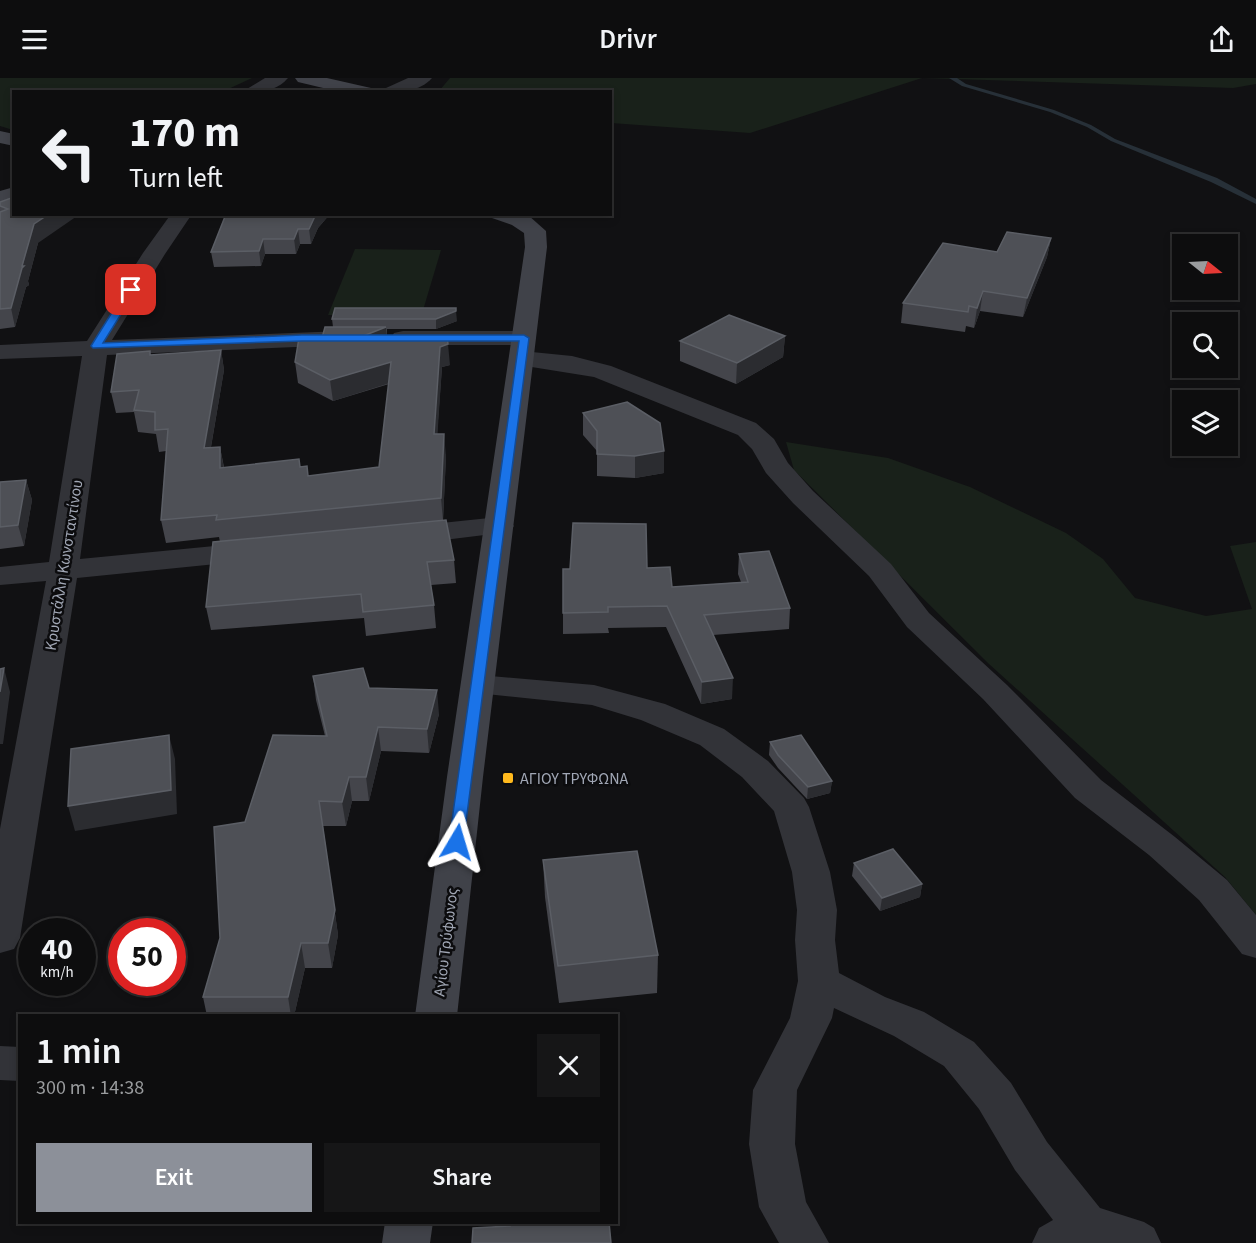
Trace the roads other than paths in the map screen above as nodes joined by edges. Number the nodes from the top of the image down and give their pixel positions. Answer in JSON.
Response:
{"nodes":[{"id":1,"x":279,"y":78,"type":"edge"},
{"id":2,"x":304,"y":78,"type":"edge"},
{"id":3,"x":423,"y":78,"type":"edge"},
{"id":4,"x":255,"y":90,"type":"edge"},
{"id":5,"x":356,"y":90,"type":"edge"},
{"id":6,"x":396,"y":90,"type":"edge"},
{"id":7,"x":181,"y":216,"type":"edge"},
{"id":8,"x":506,"y":216,"type":"edge"},
{"id":9,"x":96,"y":346,"type":"junction"},
{"id":10,"x":523,"y":348,"type":"junction"},
{"id":11,"x":0,"y":352,"type":"edge"},
{"id":12,"x":499,"y":526,"type":"junction"},
{"id":13,"x":382,"y":538,"type":"edge"},
{"id":14,"x":287,"y":548,"type":"edge"},
{"id":15,"x":63,"y":571,"type":"junction"},
{"id":16,"x":0,"y":576,"type":"edge"},
{"id":17,"x":479,"y":685,"type":"junction"},
{"id":18,"x":0,"y":938,"type":"edge"},
{"id":19,"x":1256,"y":943,"type":"edge"},
{"id":20,"x":819,"y":981,"type":"junction"},
{"id":21,"x":436,"y":1014,"type":"edge"},
{"id":22,"x":0,"y":1063,"type":"edge"},
{"id":23,"x":18,"y":1064,"type":"edge"},
{"id":24,"x":409,"y":1224,"type":"edge"},
{"id":25,"x":1071,"y":1234,"type":"edge"},
{"id":26,"x":406,"y":1243,"type":"edge"},
{"id":27,"x":805,"y":1243,"type":"edge"},
{"id":28,"x":1137,"y":1243,"type":"edge"}],
"edges":[{"from":1,"to":4,"type":"street"},
{"from":2,"to":5,"type":"main road"},
{"from":3,"to":6,"type":"street"},
{"from":7,"to":9,"type":"street","name":"Κρυστάλλη Κωνσταντίνου"},
{"from":8,"to":10,"type":"main road","name":"Αγίου Τρύφωνος"},
{"from":9,"to":10,"type":"street"},
{"from":9,"to":11,"type":"street"},
{"from":9,"to":15,"type":"street","name":"Κρυστάλλη Κωνσταντίνου"},
{"from":10,"to":12,"type":"main road","name":"Αγίου Τρύφωνος"},
{"from":10,"to":19,"type":"street"},
{"from":12,"to":13,"type":"street"},
{"from":12,"to":17,"type":"main road","name":"Αγίου Τρύφωνος"},
{"from":14,"to":15,"type":"street"},
{"from":15,"to":16,"type":"street"},
{"from":15,"to":18,"type":"street","name":"Κρυστάλλη Κωνσταντίνου"},
{"from":17,"to":20,"type":"street"},
{"from":17,"to":21,"type":"main road","name":"Αγίου Τρύφωνος"},
{"from":20,"to":25,"type":"street"},
{"from":20,"to":27,"type":"street"},
{"from":22,"to":23,"type":"street"},
{"from":24,"to":26,"type":"main road"},
{"from":25,"to":28,"type":"street"}]}
